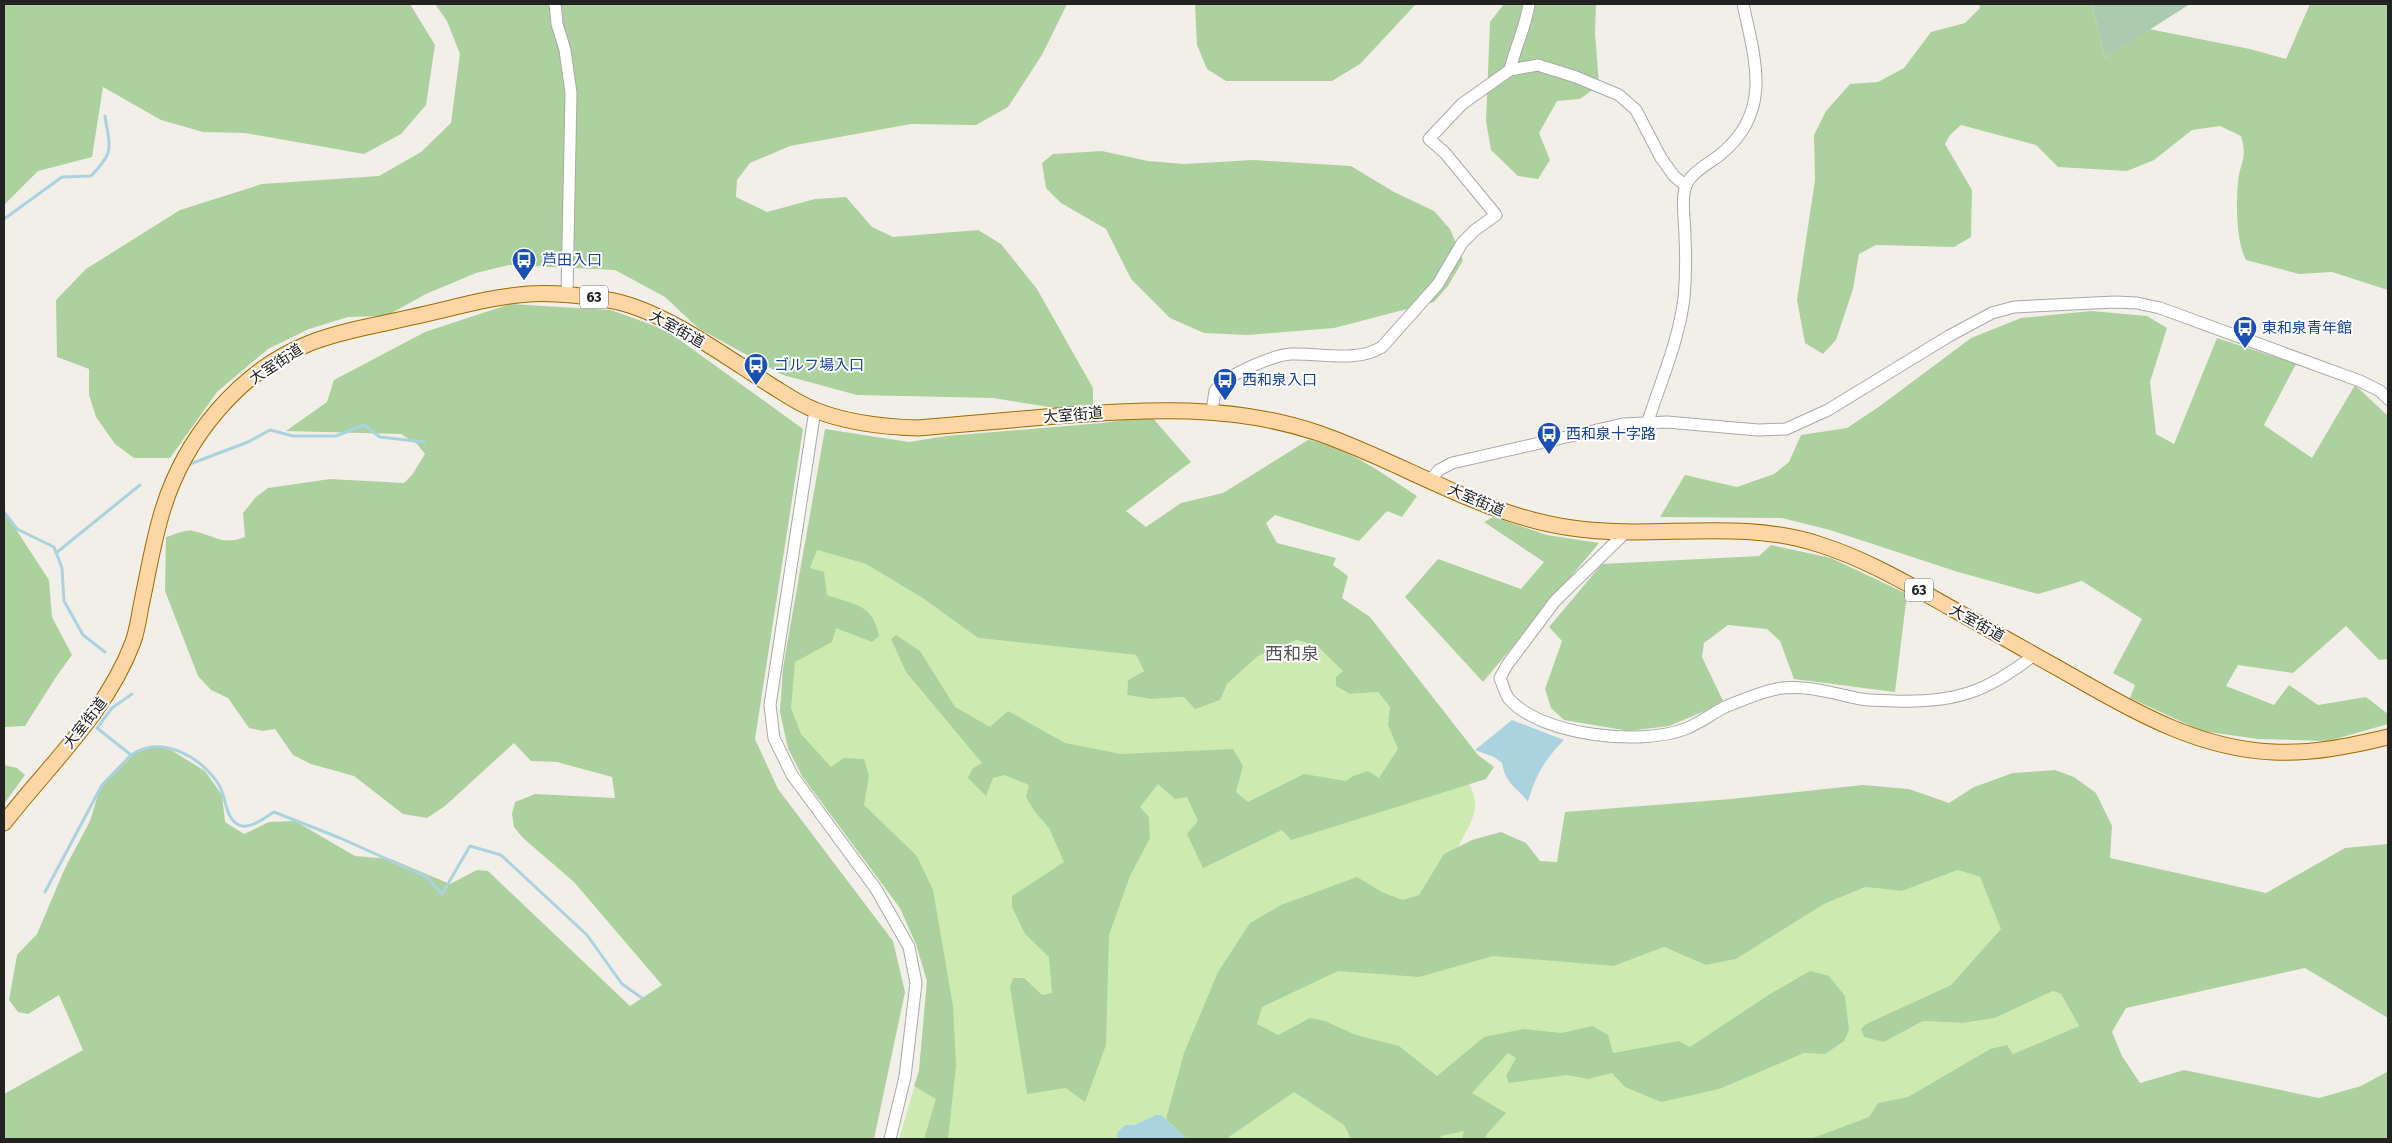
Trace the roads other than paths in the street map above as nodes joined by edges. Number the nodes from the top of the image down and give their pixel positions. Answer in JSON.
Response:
{"nodes":[{"id":1,"x":555,"y":4,"type":"edge"},
{"id":2,"x":1529,"y":4,"type":"edge"},
{"id":3,"x":1743,"y":4,"type":"edge"},
{"id":4,"x":1510,"y":70,"type":"junction"},
{"id":5,"x":1686,"y":186,"type":"junction"},
{"id":6,"x":567,"y":294,"type":"junction"},
{"id":7,"x":2388,"y":399,"type":"edge"},
{"id":8,"x":815,"y":410,"type":"junction"},
{"id":9,"x":1212,"y":411,"type":"junction"},
{"id":10,"x":1648,"y":421,"type":"junction"},
{"id":11,"x":1430,"y":480,"type":"junction"},
{"id":12,"x":1626,"y":532,"type":"junction"},
{"id":13,"x":2034,"y":655,"type":"junction"},
{"id":14,"x":2388,"y":737,"type":"edge"},
{"id":15,"x":4,"y":822,"type":"edge"},
{"id":16,"x":890,"y":1139,"type":"edge"}],
"edges":[{"from":1,"to":6,"type":"street"},
{"from":2,"to":4,"type":"street"},
{"from":3,"to":5,"type":"street"},
{"from":4,"to":5,"type":"street"},
{"from":4,"to":9,"type":"street"},
{"from":5,"to":10,"type":"street"},
{"from":6,"to":8,"type":"main road","name":"大室街道","number":"63"},
{"from":6,"to":15,"type":"main road","name":"大室街道","number":"63"},
{"from":7,"to":10,"type":"street"},
{"from":8,"to":9,"type":"main road","name":"大室街道","number":"63"},
{"from":8,"to":16,"type":"street"},
{"from":9,"to":11,"type":"main road","name":"大室街道","number":"63"},
{"from":10,"to":11,"type":"street"},
{"from":11,"to":12,"type":"main road","name":"大室街道","number":"63"},
{"from":12,"to":13,"type":"main road","name":"大室街道","number":"63"},
{"from":12,"to":13,"type":"street"},
{"from":13,"to":14,"type":"main road","name":"大室街道","number":"63"}]}
